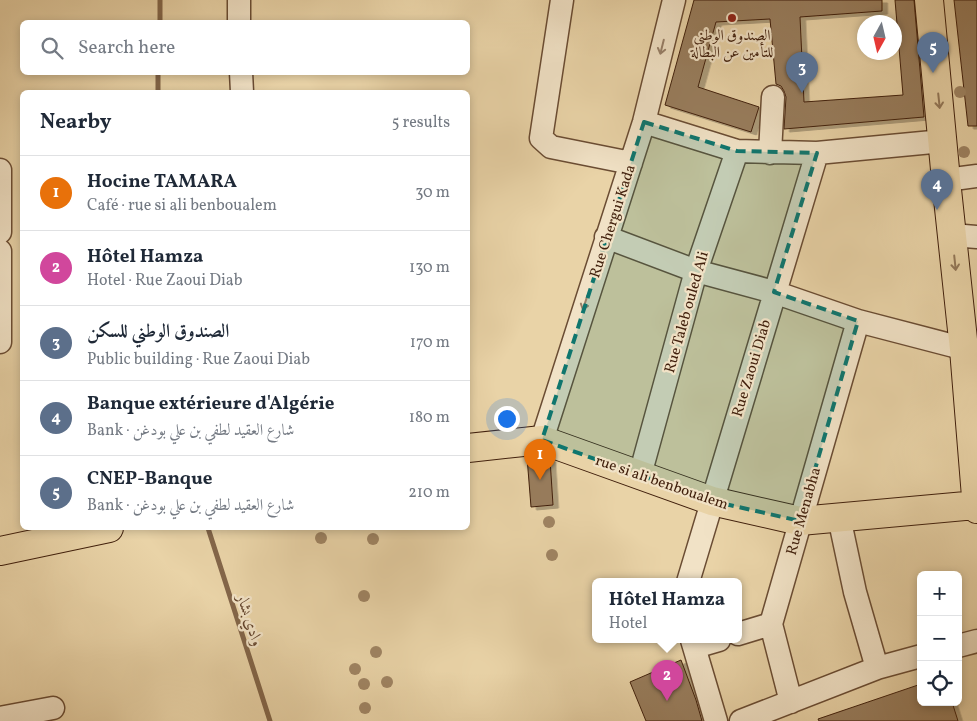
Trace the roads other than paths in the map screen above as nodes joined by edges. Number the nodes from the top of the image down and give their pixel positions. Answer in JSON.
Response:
{"nodes":[{"id":1,"x":239,"y":0,"type":"edge"},
{"id":2,"x":562,"y":0,"type":"edge"},
{"id":3,"x":674,"y":0,"type":"edge"},
{"id":4,"x":929,"y":0,"type":"edge"},
{"id":5,"x":239,"y":20,"type":"edge"},
{"id":6,"x":241,"y":75,"type":"edge"},
{"id":7,"x":242,"y":90,"type":"edge"},
{"id":8,"x":773,"y":97,"type":"dead end"},
{"id":9,"x":644,"y":122,"type":"junction"},
{"id":10,"x":943,"y":141,"type":"junction"},
{"id":11,"x":737,"y":151,"type":"junction"},
{"id":12,"x":770,"y":153,"type":"junction"},
{"id":13,"x":817,"y":153,"type":"junction"},
{"id":14,"x":631,"y":163,"type":"junction"},
{"id":15,"x":0,"y":170,"type":"edge"},
{"id":16,"x":977,"y":176,"type":"edge"},
{"id":17,"x":946,"y":180,"type":"junction"},
{"id":18,"x":0,"y":232,"type":"edge"},
{"id":19,"x":964,"y":236,"type":"edge"},
{"id":20,"x":606,"y":237,"type":"junction"},
{"id":21,"x":0,"y":251,"type":"edge"},
{"id":22,"x":696,"y":271,"type":"junction"},
{"id":23,"x":774,"y":292,"type":"junction"},
{"id":24,"x":0,"y":316,"type":"edge"},
{"id":25,"x":858,"y":321,"type":"junction"},
{"id":26,"x":0,"y":342,"type":"edge"},
{"id":27,"x":970,"y":351,"type":"edge"},
{"id":28,"x":542,"y":440,"type":"junction"},
{"id":29,"x":470,"y":448,"type":"edge"},
{"id":30,"x":640,"y":475,"type":"junction"},
{"id":31,"x":712,"y":501,"type":"junction"},
{"id":32,"x":977,"y":505,"type":"edge"},
{"id":33,"x":977,"y":510,"type":"edge"},
{"id":34,"x":839,"y":518,"type":"junction"},
{"id":35,"x":800,"y":521,"type":"junction"},
{"id":36,"x":100,"y":530,"type":"edge"},
{"id":37,"x":0,"y":551,"type":"edge"},
{"id":38,"x":689,"y":578,"type":"edge"},
{"id":39,"x":770,"y":624,"type":"junction"},
{"id":40,"x":742,"y":633,"type":"edge"},
{"id":41,"x":977,"y":641,"type":"edge"},
{"id":42,"x":694,"y":643,"type":"edge"},
{"id":43,"x":962,"y":645,"type":"edge"},
{"id":44,"x":917,"y":657,"type":"edge"},
{"id":45,"x":877,"y":668,"type":"junction"},
{"id":46,"x":791,"y":702,"type":"junction"},
{"id":47,"x":53,"y":708,"type":"dead end"},
{"id":48,"x":0,"y":718,"type":"edge"},
{"id":49,"x":716,"y":721,"type":"edge"},
{"id":50,"x":741,"y":721,"type":"edge"}],
"edges":[{"from":1,"to":5,"type":"street"},
{"from":2,"to":14,"type":"street"},
{"from":3,"to":9,"type":"street","name":"Rue Chergui Kada","one_way":true},
{"from":4,"to":10,"type":"main road","one_way":true},
{"from":6,"to":7,"type":"street"},
{"from":8,"to":12,"type":"street"},
{"from":9,"to":11,"type":"street"},
{"from":9,"to":14,"type":"street","name":"Rue Chergui Kada"},
{"from":10,"to":13,"type":"street"},
{"from":10,"to":17,"type":"main road"},
{"from":11,"to":12,"type":"street"},
{"from":11,"to":22,"type":"street","name":"Rue Taleb ouled Ali"},
{"from":12,"to":13,"type":"street"},
{"from":13,"to":23,"type":"street","name":"Rue Zaoui Diab"},
{"from":14,"to":20,"type":"street","name":"Rue Chergui Kada"},
{"from":15,"to":18,"type":"street"},
{"from":16,"to":17,"type":"street"},
{"from":17,"to":19,"type":"main road"},
{"from":19,"to":27,"type":"main road","one_way":true},
{"from":20,"to":22,"type":"street"},
{"from":20,"to":28,"type":"street","name":"Rue Chergui Kada","one_way":true},
{"from":21,"to":24,"type":"street"},
{"from":22,"to":23,"type":"street"},
{"from":22,"to":30,"type":"street","name":"Rue Taleb ouled Ali"},
{"from":23,"to":25,"type":"street"},
{"from":23,"to":31,"type":"street","name":"Rue Zaoui Diab"},
{"from":24,"to":26,"type":"street"},
{"from":25,"to":27,"type":"street"},
{"from":25,"to":35,"type":"street","name":"Rue Menabha"},
{"from":27,"to":32,"type":"main road"},
{"from":28,"to":29,"type":"main road","name":"rue si ali benboualem"},
{"from":28,"to":30,"type":"main road","name":"rue si ali benboualem"},
{"from":30,"to":31,"type":"main road","name":"rue si ali benboualem"},
{"from":31,"to":35,"type":"main road","name":"rue si ali benboualem"},
{"from":31,"to":38,"type":"street","name":"Rue Zaoui Diab"},
{"from":32,"to":33,"type":"main road"},
{"from":32,"to":34,"type":"main road","name":"rue si ali benboualem"},
{"from":34,"to":35,"type":"main road","name":"rue si ali benboualem"},
{"from":34,"to":45,"type":"street"},
{"from":35,"to":39,"type":"street","name":"Rue Menabha"},
{"from":36,"to":37,"type":"main road"},
{"from":39,"to":40,"type":"street"},
{"from":39,"to":46,"type":"street"},
{"from":41,"to":43,"type":"street"},
{"from":42,"to":49,"type":"street"},
{"from":44,"to":45,"type":"street"},
{"from":45,"to":46,"type":"street"},
{"from":46,"to":50,"type":"street"},
{"from":47,"to":48,"type":"street"}]}
